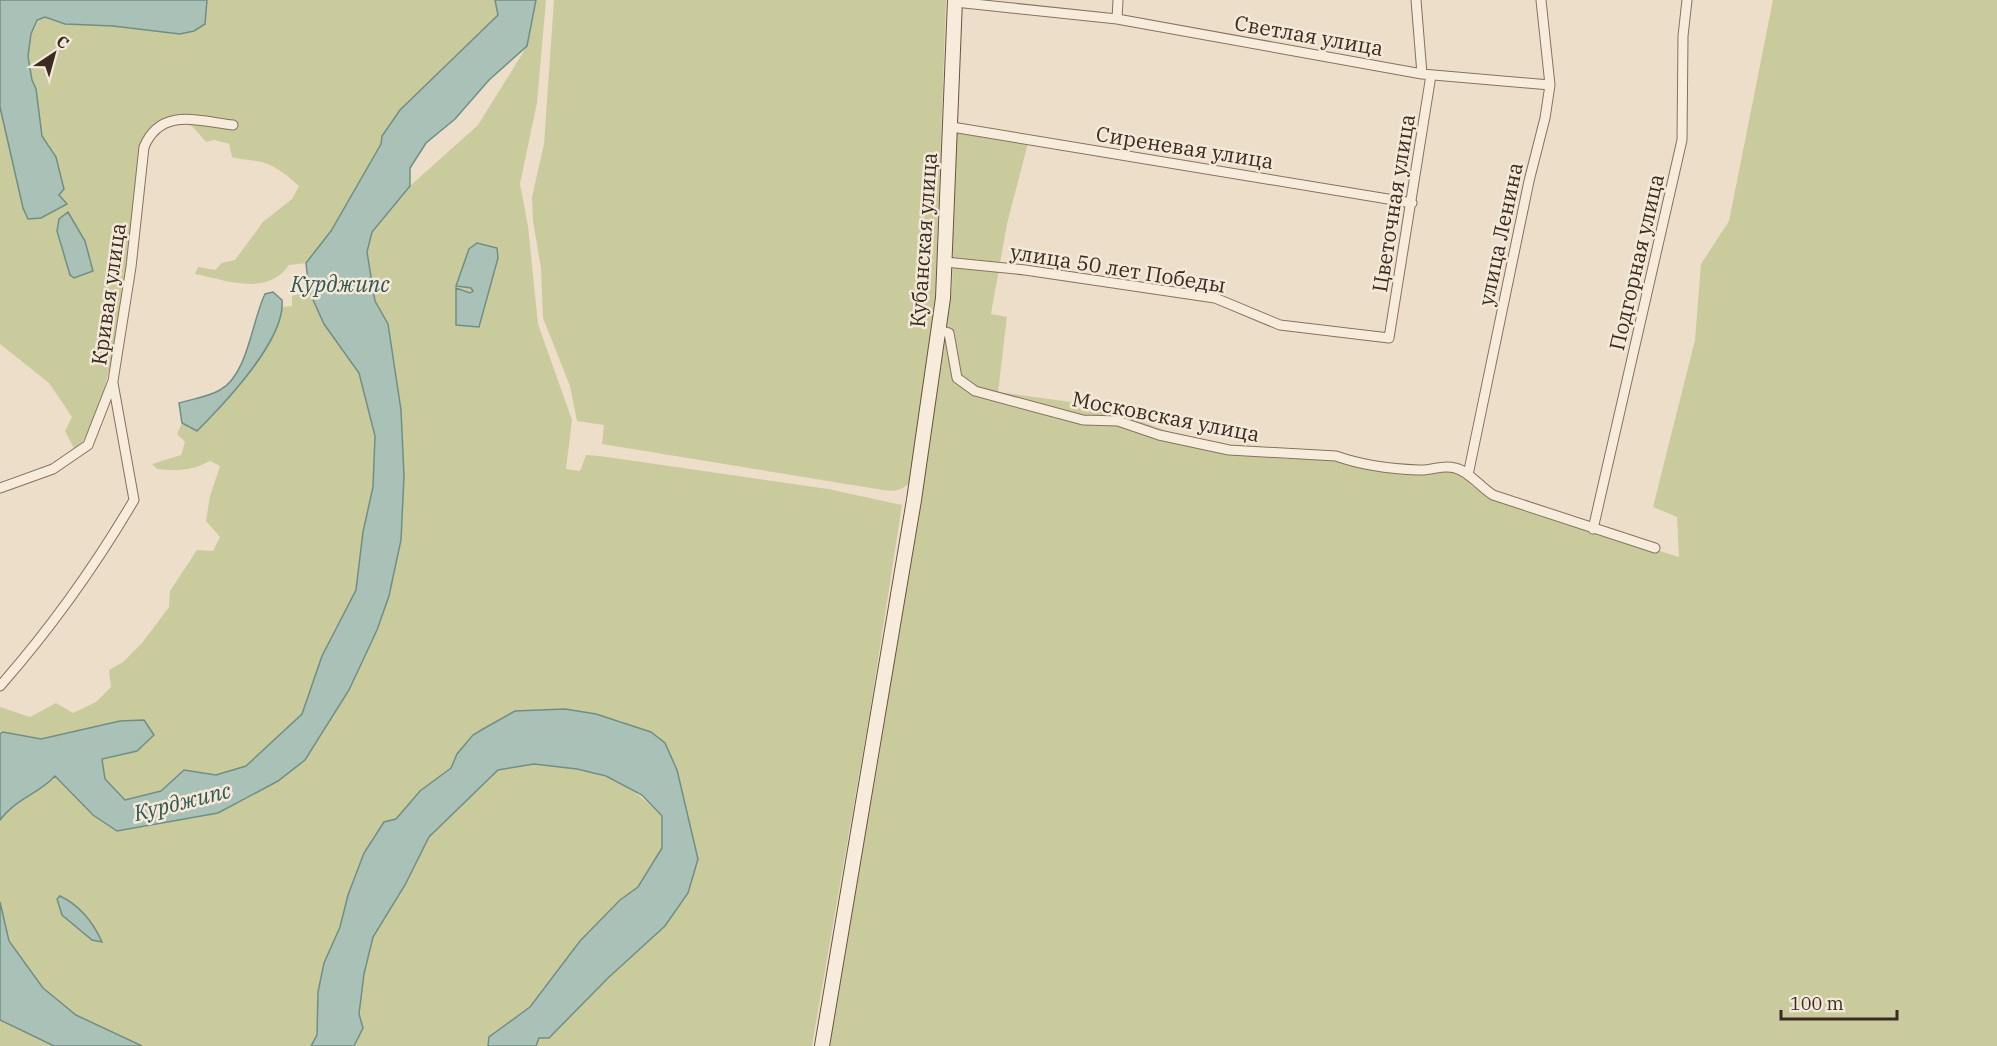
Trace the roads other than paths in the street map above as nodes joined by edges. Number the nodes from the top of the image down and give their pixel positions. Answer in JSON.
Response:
{"nodes":[{"id":1,"x":1118,"y":0,"type":"edge"},
{"id":2,"x":1416,"y":0,"type":"edge"},
{"id":3,"x":1541,"y":0,"type":"edge"},
{"id":4,"x":1687,"y":0,"type":"edge"},
{"id":5,"x":955,"y":1,"type":"edge"},
{"id":6,"x":1117,"y":19,"type":"junction"},
{"id":7,"x":1426,"y":74,"type":"junction"},
{"id":8,"x":1550,"y":86,"type":"junction"},
{"id":9,"x":233,"y":125,"type":"dead end"},
{"id":10,"x":952,"y":127,"type":"junction"},
{"id":11,"x":1412,"y":203,"type":"junction"},
{"id":12,"x":945,"y":262,"type":"junction"},
{"id":13,"x":939,"y":330,"type":"junction"},
{"id":14,"x":1389,"y":338,"type":"joint"},
{"id":15,"x":113,"y":381,"type":"junction"},
{"id":16,"x":1468,"y":475,"type":"junction"},
{"id":17,"x":0,"y":488,"type":"edge"},
{"id":18,"x":1593,"y":529,"type":"junction"},
{"id":19,"x":1655,"y":548,"type":"dead end"},
{"id":20,"x":0,"y":686,"type":"edge"},
{"id":21,"x":822,"y":1046,"type":"edge"}],
"edges":[{"from":1,"to":6,"type":"street"},
{"from":2,"to":7,"type":"street","name":"Цветочная улица"},
{"from":3,"to":8,"type":"street","name":"улица Ленина"},
{"from":4,"to":18,"type":"street","name":"Подгорная улица"},
{"from":5,"to":6,"type":"street","name":"Светлая улица"},
{"from":5,"to":10,"type":"main road","name":"Кубанская улица"},
{"from":6,"to":7,"type":"street","name":"Светлая улица"},
{"from":7,"to":8,"type":"street","name":"Светлая улица"},
{"from":7,"to":11,"type":"street","name":"Цветочная улица"},
{"from":8,"to":16,"type":"street","name":"улица Ленина"},
{"from":9,"to":15,"type":"street","name":"Кривая улица"},
{"from":10,"to":11,"type":"street","name":"Сиреневая улица"},
{"from":10,"to":12,"type":"main road","name":"Кубанская улица"},
{"from":11,"to":14,"type":"street","name":"Цветочная улица"},
{"from":12,"to":13,"type":"main road","name":"Кубанская улица"},
{"from":12,"to":14,"type":"street","name":"улица 50 лет Победы"},
{"from":13,"to":16,"type":"street","name":"Московская улица"},
{"from":13,"to":21,"type":"main road","name":"Кубанская улица"},
{"from":15,"to":17,"type":"street","name":"Кривая улица"},
{"from":15,"to":20,"type":"street"},
{"from":16,"to":18,"type":"street"},
{"from":18,"to":19,"type":"street"}]}
